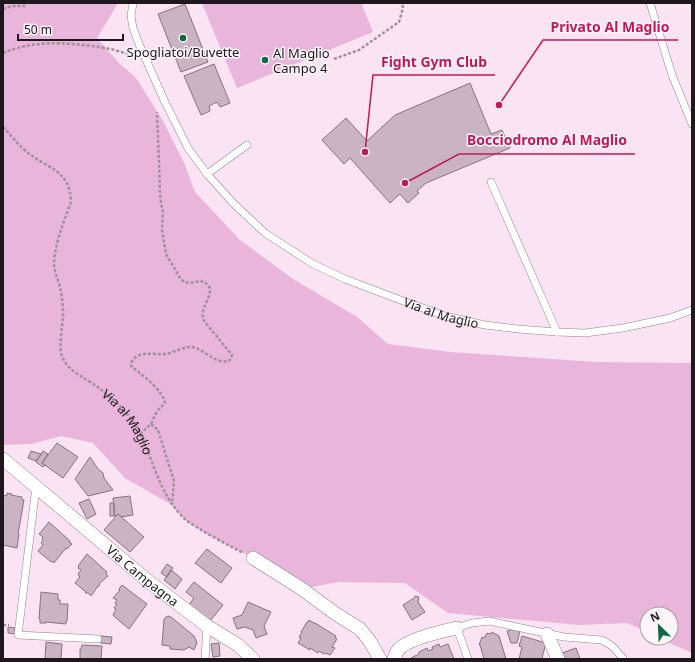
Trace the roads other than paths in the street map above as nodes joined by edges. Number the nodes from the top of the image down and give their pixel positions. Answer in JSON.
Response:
{"nodes":[{"id":1,"x":133,"y":3,"type":"edge"},
{"id":2,"x":650,"y":3,"type":"edge"},
{"id":3,"x":692,"y":124,"type":"edge"},
{"id":4,"x":247,"y":146,"type":"dead end"},
{"id":5,"x":206,"y":174,"type":"junction"},
{"id":6,"x":491,"y":182,"type":"dead end"},
{"id":7,"x":692,"y":310,"type":"edge"},
{"id":8,"x":557,"y":332,"type":"junction"},
{"id":9,"x":3,"y":459,"type":"edge"},
{"id":10,"x":36,"y":487,"type":"junction"},
{"id":11,"x":253,"y":558,"type":"road end"},
{"id":12,"x":207,"y":626,"type":"junction"},
{"id":13,"x":457,"y":628,"type":"junction"},
{"id":14,"x":547,"y":634,"type":"junction"},
{"id":15,"x":98,"y":640,"type":"dead end"},
{"id":16,"x":623,"y":658,"type":"edge"},
{"id":17,"x":204,"y":659,"type":"edge"},
{"id":18,"x":253,"y":659,"type":"edge"},
{"id":19,"x":380,"y":659,"type":"edge"},
{"id":20,"x":394,"y":659,"type":"edge"},
{"id":21,"x":468,"y":659,"type":"edge"},
{"id":22,"x":558,"y":659,"type":"edge"}],
"edges":[{"from":1,"to":5,"type":"lane","name":"Via al Maglio"},
{"from":2,"to":3,"type":"lane"},
{"from":4,"to":5,"type":"lane"},
{"from":5,"to":8,"type":"lane","name":"Via al Maglio"},
{"from":6,"to":8,"type":"lane"},
{"from":7,"to":8,"type":"lane","name":"Via al Maglio"},
{"from":9,"to":10,"type":"street","name":"Via Campagna"},
{"from":10,"to":12,"type":"street","name":"Via Campagna"},
{"from":10,"to":15,"type":"lane"},
{"from":11,"to":19,"type":"street"},
{"from":12,"to":17,"type":"lane"},
{"from":12,"to":18,"type":"street","name":"Via Campagna"},
{"from":13,"to":14,"type":"lane"},
{"from":13,"to":20,"type":"street"},
{"from":13,"to":21,"type":"lane"},
{"from":14,"to":16,"type":"lane"},
{"from":14,"to":22,"type":"street"}]}
